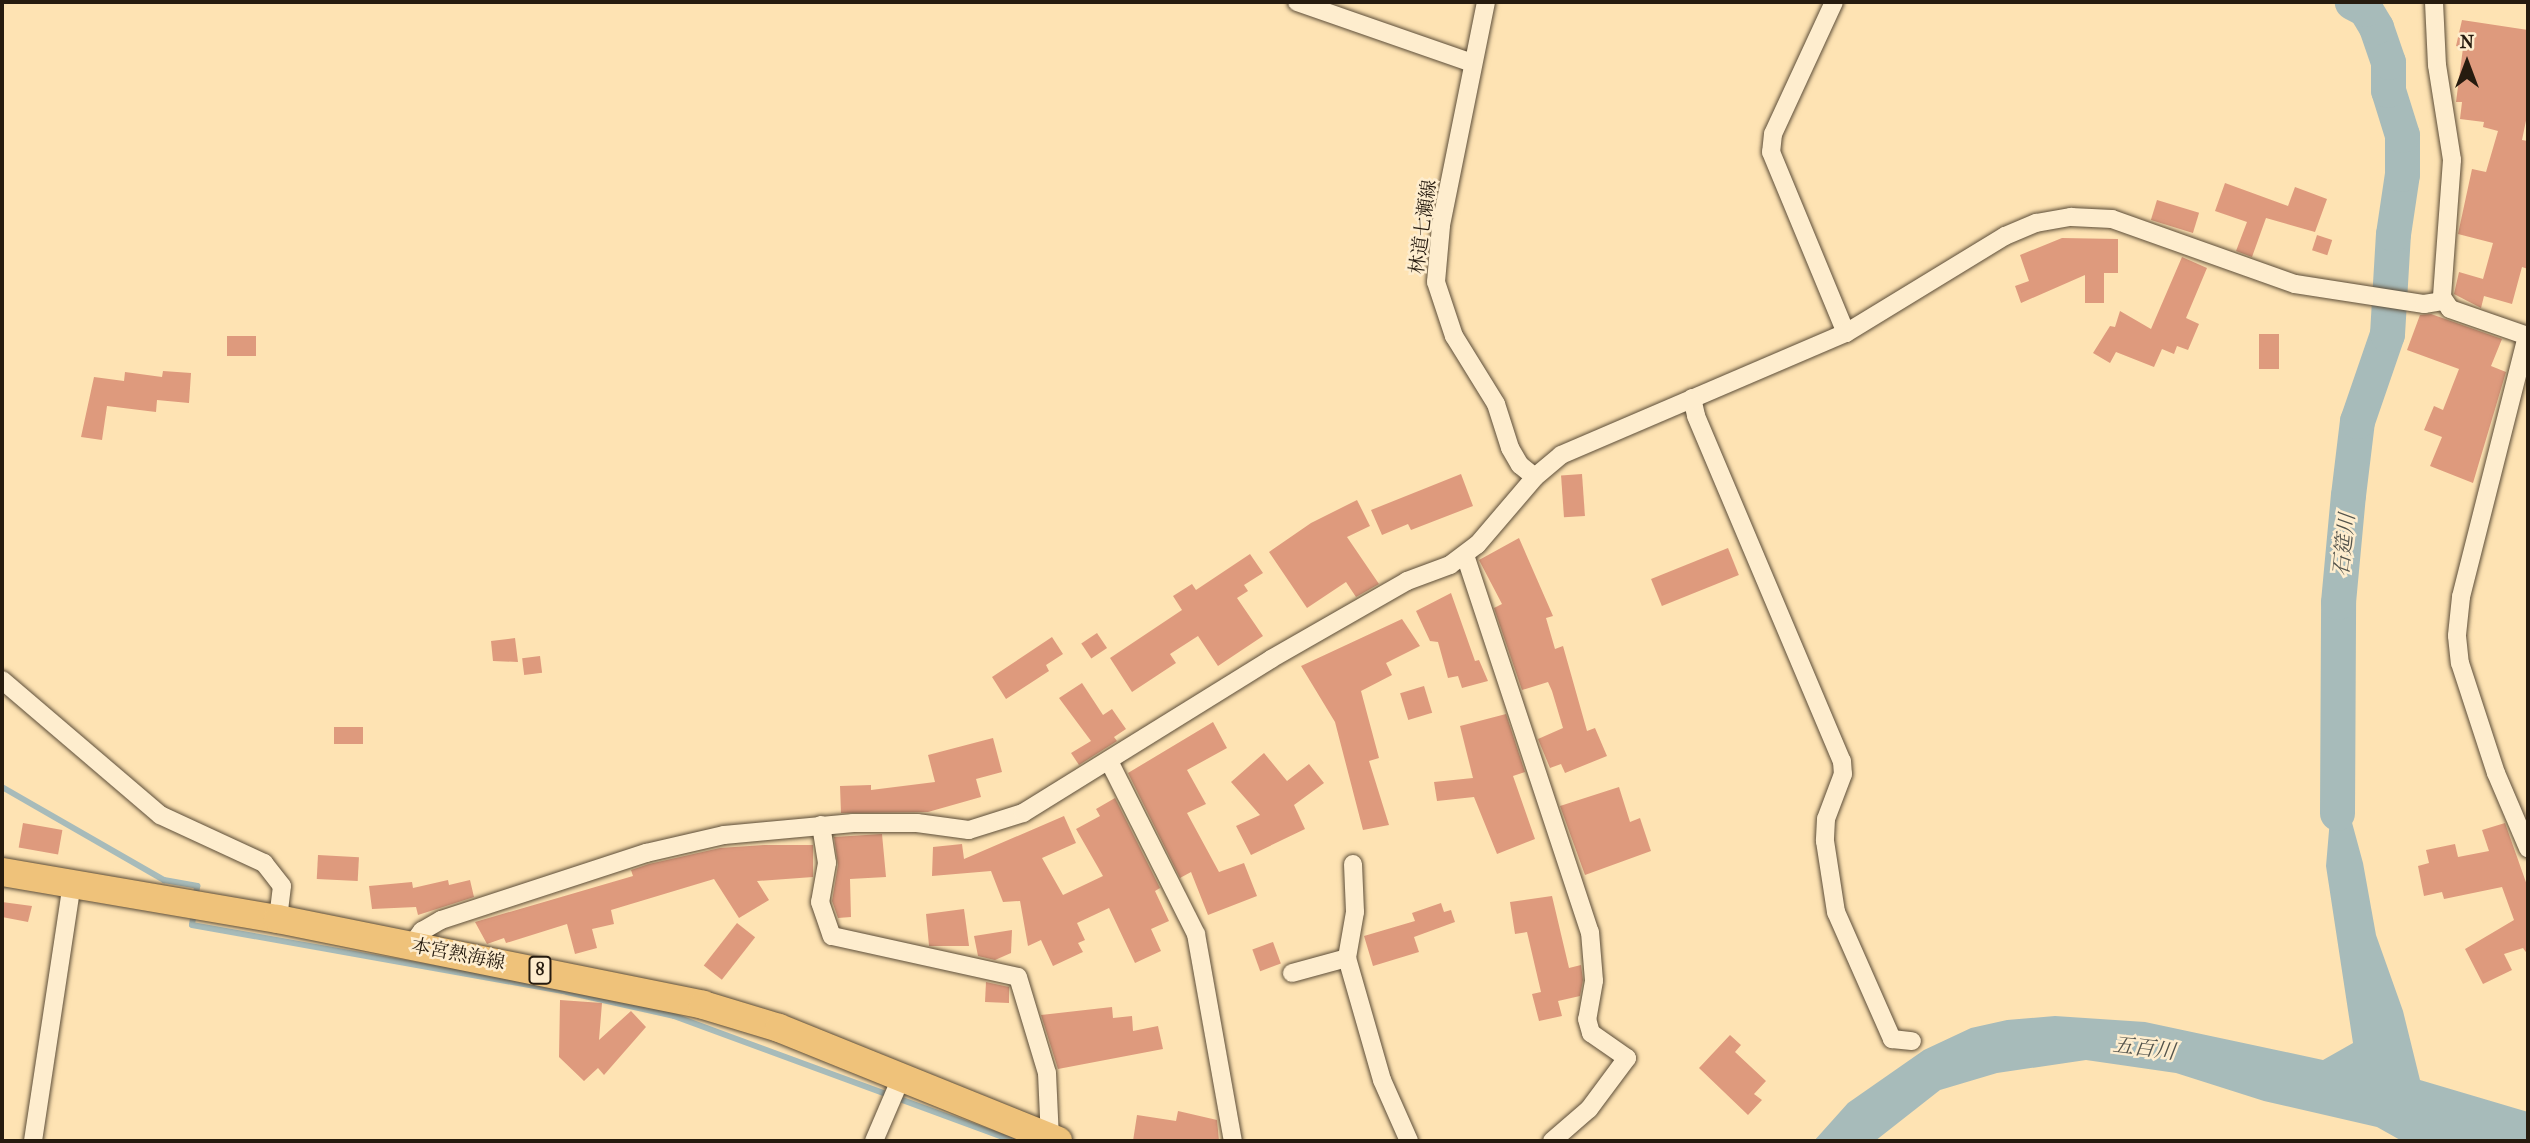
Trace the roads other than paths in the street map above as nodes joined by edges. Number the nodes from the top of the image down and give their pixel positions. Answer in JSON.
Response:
{"nodes":[{"id":1,"x":1297,"y":2,"type":"edge"},
{"id":2,"x":1486,"y":2,"type":"edge"},
{"id":3,"x":1834,"y":2,"type":"edge"},
{"id":4,"x":2434,"y":2,"type":"edge"},
{"id":5,"x":1472,"y":62,"type":"junction"},
{"id":6,"x":2444,"y":301,"type":"junction"},
{"id":7,"x":1846,"y":333,"type":"junction"},
{"id":8,"x":2528,"y":336,"type":"edge"},
{"id":9,"x":1692,"y":398,"type":"junction"},
{"id":10,"x":1535,"y":477,"type":"junction"},
{"id":11,"x":1465,"y":555,"type":"junction"},
{"id":12,"x":2,"y":680,"type":"edge"},
{"id":13,"x":1109,"y":761,"type":"junction"},
{"id":14,"x":821,"y":825,"type":"junction"},
{"id":15,"x":2528,"y":848,"type":"edge"},
{"id":16,"x":1353,"y":864,"type":"dead end"},
{"id":17,"x":2,"y":872,"type":"edge"},
{"id":18,"x":72,"y":884,"type":"junction"},
{"id":19,"x":278,"y":919,"type":"junction"},
{"id":20,"x":411,"y":946,"type":"junction"},
{"id":21,"x":1347,"y":958,"type":"junction"},
{"id":22,"x":1292,"y":973,"type":"dead end"},
{"id":23,"x":1912,"y":1041,"type":"dead end"},
{"id":24,"x":901,"y":1078,"type":"junction"},
{"id":25,"x":1054,"y":1140,"type":"edge"},
{"id":26,"x":33,"y":1141,"type":"edge"},
{"id":27,"x":874,"y":1141,"type":"edge"},
{"id":28,"x":1234,"y":1141,"type":"edge"},
{"id":29,"x":1409,"y":1141,"type":"edge"},
{"id":30,"x":1552,"y":1141,"type":"edge"}],
"edges":[{"from":1,"to":5,"type":"street"},
{"from":2,"to":5,"type":"street","name":"林道七瀬線"},
{"from":3,"to":7,"type":"street"},
{"from":4,"to":6,"type":"street"},
{"from":5,"to":10,"type":"street","name":"林道七瀬線"},
{"from":6,"to":7,"type":"street"},
{"from":6,"to":8,"type":"street"},
{"from":7,"to":9,"type":"street"},
{"from":8,"to":15,"type":"street"},
{"from":9,"to":10,"type":"street"},
{"from":9,"to":23,"type":"street"},
{"from":10,"to":11,"type":"street"},
{"from":11,"to":13,"type":"street"},
{"from":11,"to":30,"type":"street"},
{"from":12,"to":19,"type":"street"},
{"from":13,"to":14,"type":"street"},
{"from":13,"to":28,"type":"street"},
{"from":14,"to":20,"type":"street"},
{"from":14,"to":25,"type":"street"},
{"from":16,"to":21,"type":"street"},
{"from":17,"to":18,"type":"main road","name":"本宮熱海線","number":"8"},
{"from":18,"to":19,"type":"main road","name":"本宮熱海線","number":"8"},
{"from":18,"to":26,"type":"street"},
{"from":19,"to":20,"type":"main road","name":"本宮熱海線","number":"8"},
{"from":20,"to":24,"type":"main road","name":"本宮熱海線","number":"8"},
{"from":21,"to":22,"type":"street"},
{"from":21,"to":29,"type":"street"},
{"from":24,"to":25,"type":"main road","name":"本宮熱海線","number":"8"},
{"from":24,"to":27,"type":"street"}]}
